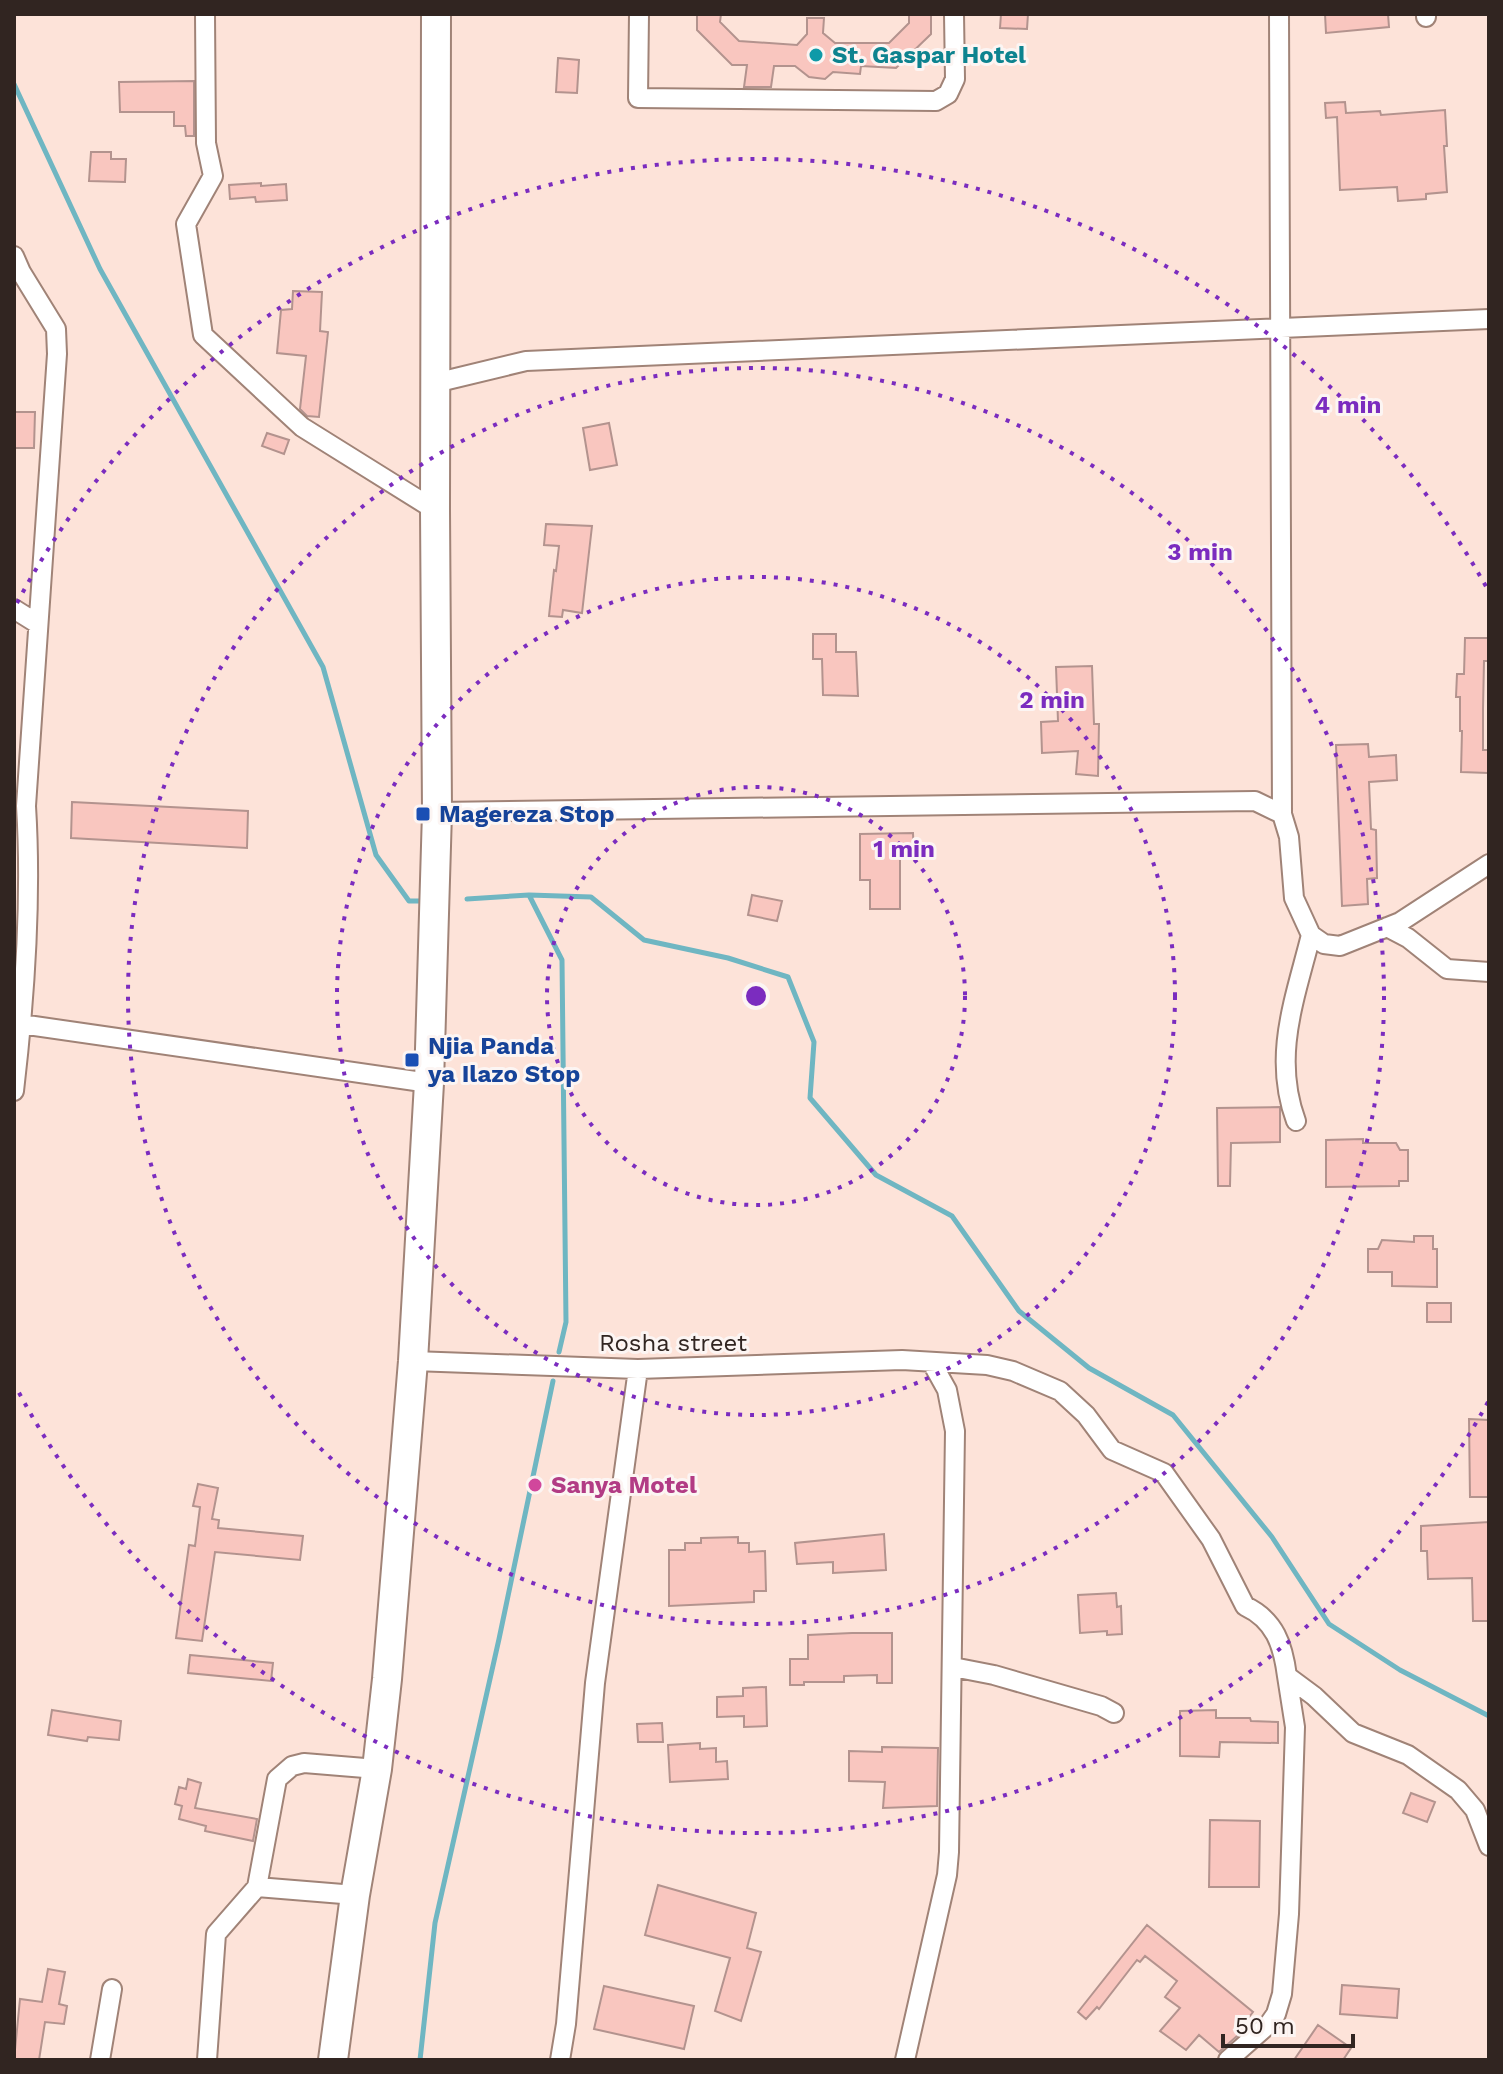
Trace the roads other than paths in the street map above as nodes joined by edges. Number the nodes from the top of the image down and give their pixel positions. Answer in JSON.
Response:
{"nodes":[{"id":1,"x":205,"y":14,"type":"edge"},
{"id":2,"x":436,"y":14,"type":"edge"},
{"id":3,"x":639,"y":14,"type":"edge"},
{"id":4,"x":954,"y":14,"type":"edge"},
{"id":5,"x":1279,"y":14,"type":"edge"},
{"id":6,"x":14,"y":256,"type":"edge"},
{"id":7,"x":1489,"y":319,"type":"edge"},
{"id":8,"x":1282,"y":330,"type":"junction"},
{"id":9,"x":435,"y":383,"type":"junction"},
{"id":10,"x":435,"y":510,"type":"junction"},
{"id":11,"x":14,"y":609,"type":"edge"},
{"id":12,"x":38,"y":624,"type":"junction"},
{"id":13,"x":437,"y":812,"type":"junction"},
{"id":14,"x":1282,"y":814,"type":"junction"},
{"id":15,"x":1489,"y":864,"type":"edge"},
{"id":16,"x":1387,"y":927,"type":"junction"},
{"id":17,"x":1311,"y":935,"type":"junction"},
{"id":18,"x":1489,"y":972,"type":"edge"},
{"id":19,"x":18,"y":1024,"type":"edge"},
{"id":20,"x":429,"y":1083,"type":"junction"},
{"id":21,"x":14,"y":1091,"type":"edge"},
{"id":22,"x":1296,"y":1121,"type":"dead end"},
{"id":23,"x":413,"y":1361,"type":"junction"},
{"id":24,"x":932,"y":1363,"type":"junction"},
{"id":25,"x":638,"y":1369,"type":"junction"},
{"id":26,"x":953,"y":1667,"type":"junction"},
{"id":27,"x":1287,"y":1676,"type":"junction"},
{"id":28,"x":1114,"y":1713,"type":"dead end"},
{"id":29,"x":377,"y":1769,"type":"junction"},
{"id":30,"x":1489,"y":1846,"type":"edge"},
{"id":31,"x":257,"y":1887,"type":"junction"},
{"id":32,"x":355,"y":1895,"type":"junction"},
{"id":33,"x":112,"y":1989,"type":"dead end"},
{"id":34,"x":100,"y":2060,"type":"edge"},
{"id":35,"x":207,"y":2060,"type":"edge"},
{"id":36,"x":333,"y":2060,"type":"edge"},
{"id":37,"x":560,"y":2060,"type":"edge"},
{"id":38,"x":905,"y":2060,"type":"edge"},
{"id":39,"x":1228,"y":2060,"type":"edge"}],
"edges":[{"from":1,"to":10,"type":"street"},
{"from":2,"to":9,"type":"highway"},
{"from":3,"to":4,"type":"street"},
{"from":5,"to":8,"type":"street"},
{"from":6,"to":12,"type":"street"},
{"from":7,"to":8,"type":"street"},
{"from":8,"to":9,"type":"street"},
{"from":8,"to":14,"type":"street"},
{"from":9,"to":10,"type":"highway"},
{"from":10,"to":13,"type":"highway"},
{"from":11,"to":12,"type":"street"},
{"from":12,"to":19,"type":"street"},
{"from":13,"to":14,"type":"street"},
{"from":13,"to":20,"type":"highway"},
{"from":14,"to":17,"type":"street"},
{"from":15,"to":16,"type":"street"},
{"from":16,"to":17,"type":"street"},
{"from":16,"to":18,"type":"street"},
{"from":17,"to":22,"type":"street"},
{"from":19,"to":20,"type":"street"},
{"from":19,"to":21,"type":"street"},
{"from":20,"to":23,"type":"highway"},
{"from":23,"to":25,"type":"street","name":"Rosha street"},
{"from":23,"to":29,"type":"highway"},
{"from":24,"to":25,"type":"street","name":"Rosha street"},
{"from":24,"to":26,"type":"street"},
{"from":24,"to":27,"type":"street","name":"Rosha street"},
{"from":25,"to":37,"type":"street"},
{"from":26,"to":28,"type":"street"},
{"from":26,"to":38,"type":"street"},
{"from":27,"to":30,"type":"street"},
{"from":27,"to":39,"type":"street","name":"Rosha street"},
{"from":29,"to":31,"type":"street"},
{"from":29,"to":32,"type":"highway"},
{"from":31,"to":32,"type":"street"},
{"from":31,"to":35,"type":"street"},
{"from":32,"to":36,"type":"highway"},
{"from":33,"to":34,"type":"street"}]}
